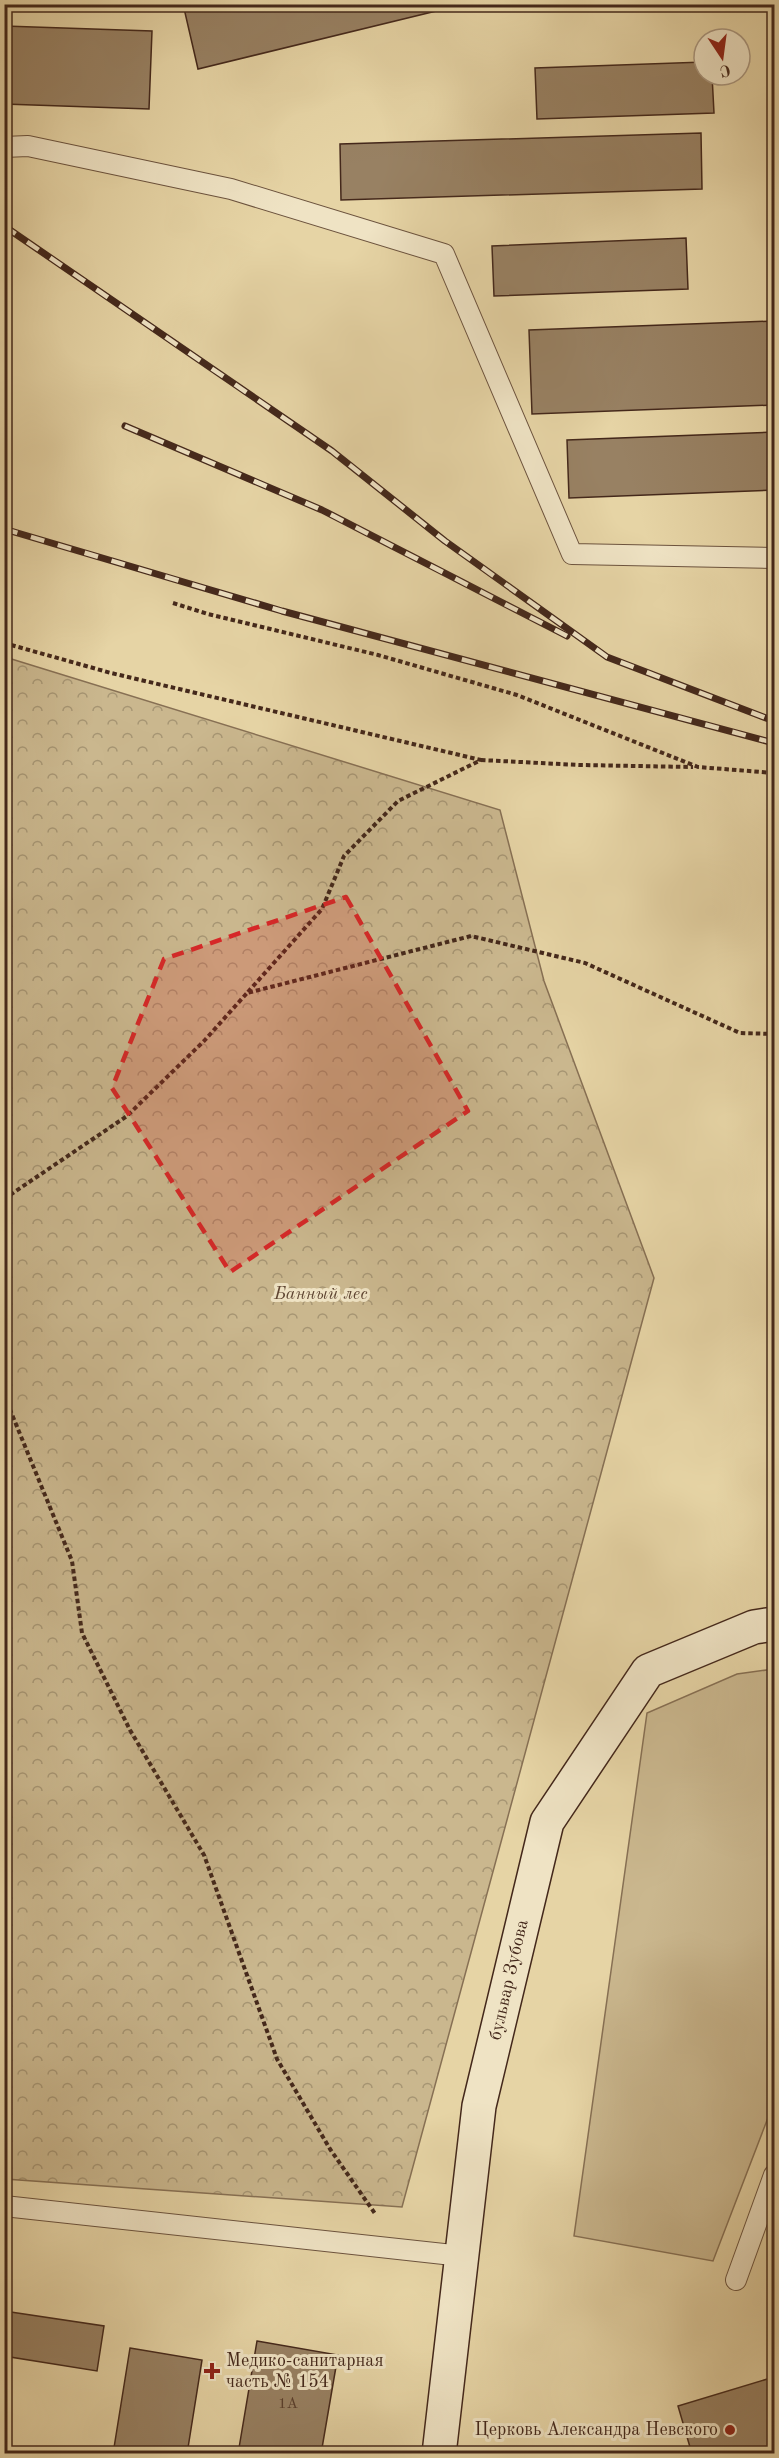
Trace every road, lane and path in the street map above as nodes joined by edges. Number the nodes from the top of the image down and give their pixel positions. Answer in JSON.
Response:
{"nodes":[{"id":1,"x":4,"y":147,"type":"edge"},
{"id":2,"x":774,"y":558,"type":"edge"},
{"id":3,"x":173,"y":603,"type":"dead end"},
{"id":4,"x":4,"y":643,"type":"edge"},
{"id":5,"x":481,"y":760,"type":"junction"},
{"id":6,"x":698,"y":767,"type":"junction"},
{"id":7,"x":774,"y":773,"type":"edge"},
{"id":8,"x":247,"y":993,"type":"junction"},
{"id":9,"x":774,"y":1034,"type":"edge"},
{"id":10,"x":4,"y":1199,"type":"edge"},
{"id":11,"x":4,"y":1395,"type":"edge"},
{"id":12,"x":774,"y":1624,"type":"edge"},
{"id":13,"x":774,"y":2175,"type":"edge"},
{"id":14,"x":4,"y":2206,"type":"edge"},
{"id":15,"x":401,"y":2249,"type":"junction"},
{"id":16,"x":462,"y":2256,"type":"junction"},
{"id":17,"x":736,"y":2280,"type":"dead end"},
{"id":18,"x":439,"y":2454,"type":"edge"}],
"edges":[{"from":1,"to":2,"type":"lane"},
{"from":3,"to":6,"type":"path"},
{"from":4,"to":5,"type":"path"},
{"from":5,"to":6,"type":"path"},
{"from":5,"to":8,"type":"path"},
{"from":6,"to":7,"type":"path"},
{"from":8,"to":9,"type":"path"},
{"from":8,"to":10,"type":"path"},
{"from":11,"to":15,"type":"path"},
{"from":12,"to":16,"type":"street","name":"бульвар Зубова"},
{"from":13,"to":17,"type":"lane"},
{"from":14,"to":15,"type":"lane"},
{"from":15,"to":16,"type":"lane"},
{"from":16,"to":18,"type":"street","name":"бульвар Зубова"}]}
